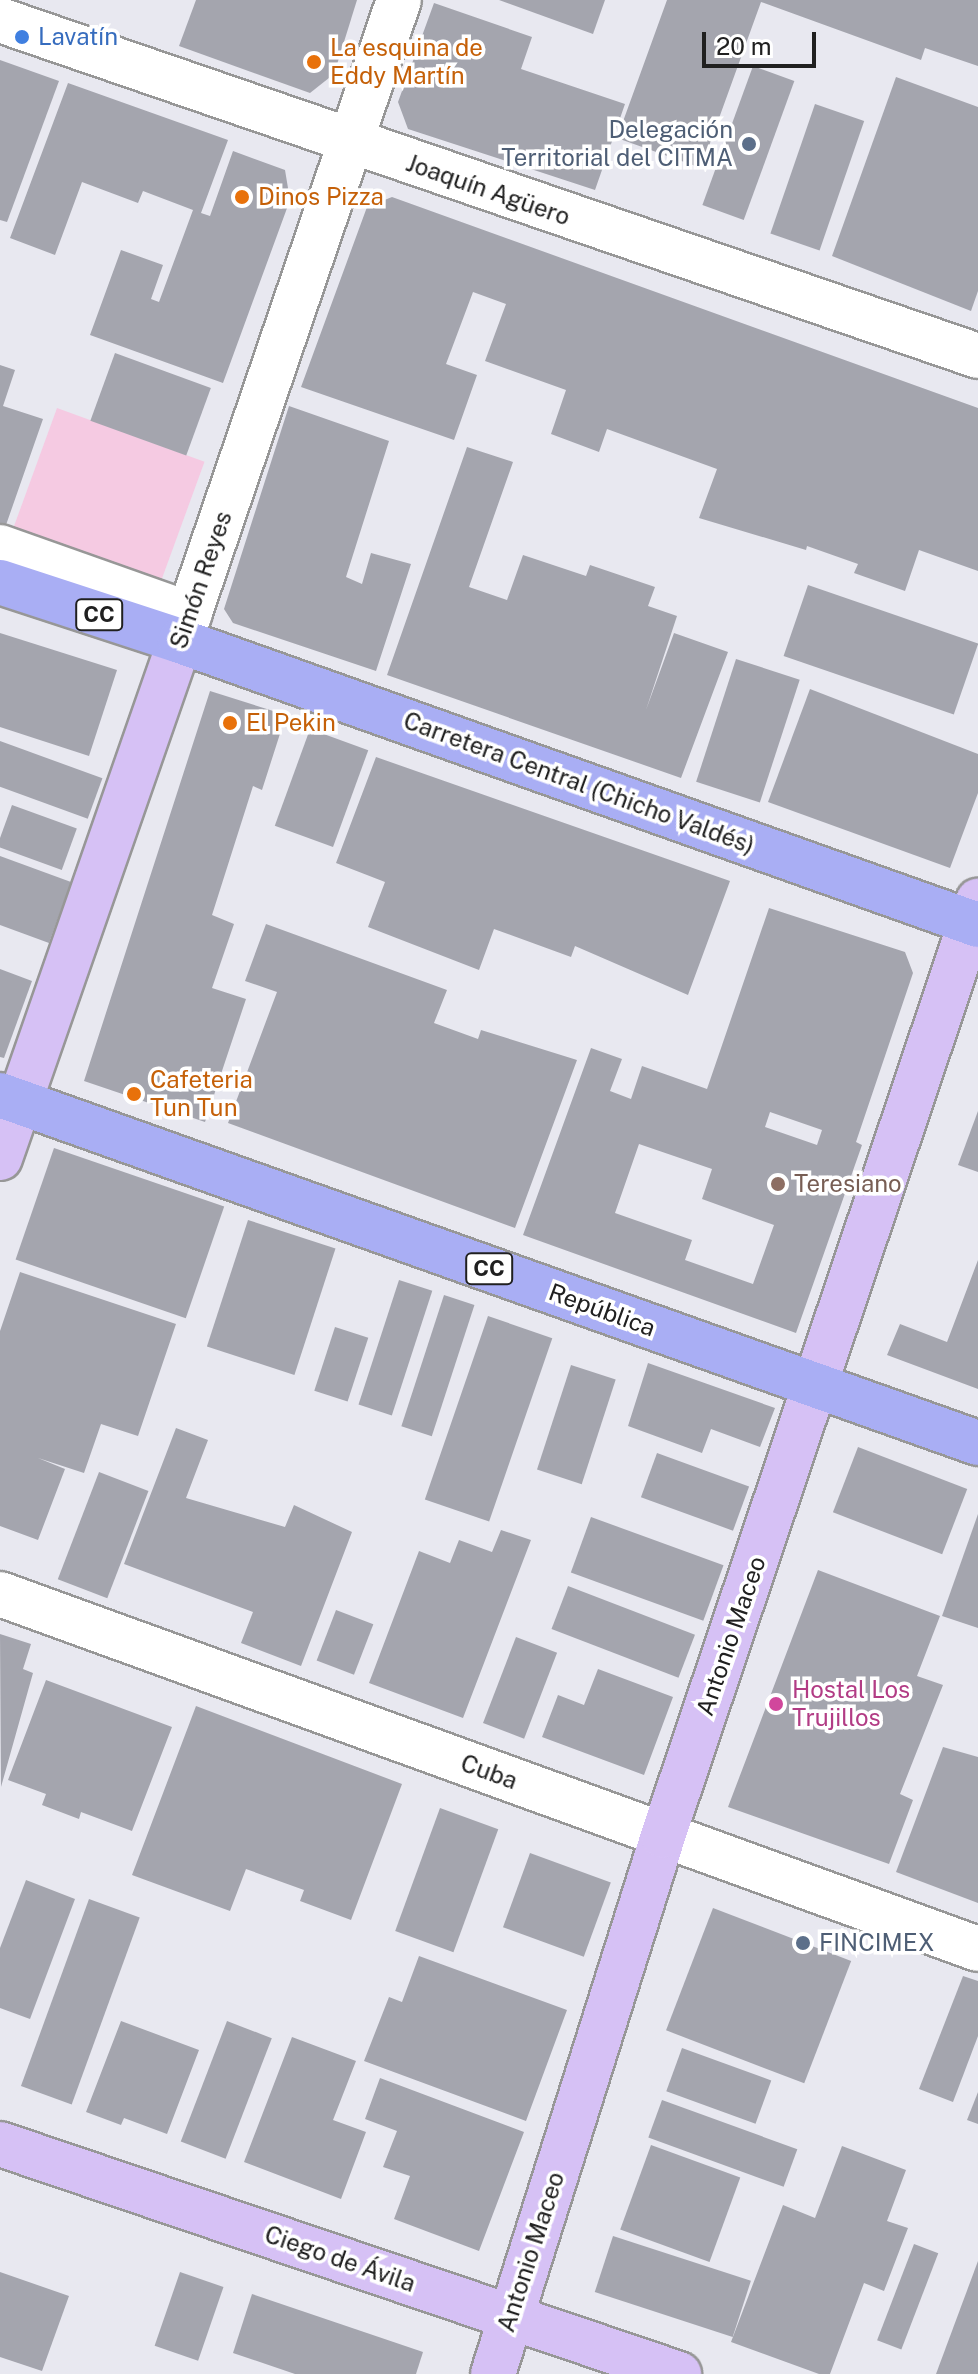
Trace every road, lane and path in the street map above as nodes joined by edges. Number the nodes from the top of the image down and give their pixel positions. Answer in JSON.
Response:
{"nodes":[{"id":1,"x":399,"y":0,"type":"edge"},
{"id":2,"x":0,"y":20,"type":"edge"},
{"id":3,"x":350,"y":144,"type":"junction"},
{"id":4,"x":978,"y":356,"type":"edge"},
{"id":5,"x":0,"y":547,"type":"edge"},
{"id":6,"x":9,"y":585,"type":"edge"},
{"id":7,"x":185,"y":627,"type":"junction"},
{"id":8,"x":976,"y":916,"type":"edge"},
{"id":9,"x":10,"y":1098,"type":"edge"},
{"id":10,"x":0,"y":1158,"type":"edge"},
{"id":11,"x":816,"y":1386,"type":"junction"},
{"id":12,"x":978,"y":1443,"type":"edge"},
{"id":13,"x":0,"y":1594,"type":"edge"},
{"id":14,"x":663,"y":1836,"type":"junction"},
{"id":15,"x":978,"y":1949,"type":"edge"},
{"id":16,"x":0,"y":2144,"type":"edge"},
{"id":17,"x":510,"y":2316,"type":"junction"},
{"id":18,"x":493,"y":2374,"type":"edge"},
{"id":19,"x":679,"y":2374,"type":"edge"}],
"edges":[{"from":1,"to":3,"type":"street","name":"Simón Reyes"},
{"from":2,"to":3,"type":"street","name":"Joaquín Agüero"},
{"from":3,"to":4,"type":"street","name":"Joaquín Agüero"},
{"from":3,"to":7,"type":"street","name":"Simón Reyes"},
{"from":5,"to":7,"type":"street"},
{"from":6,"to":7,"type":"main road","number":"CC"},
{"from":7,"to":8,"type":"main road","name":"Carretera Central (Chicho Valdés)","number":"CC"},
{"from":7,"to":9,"type":"main road","name":"Simón Reyes"},
{"from":8,"to":11,"type":"main road","name":"Antonio Maceo"},
{"from":9,"to":10,"type":"main road","name":"Simón Reyes"},
{"from":9,"to":11,"type":"main road","name":"República","number":"CC"},
{"from":11,"to":12,"type":"main road","name":"República","number":"CC"},
{"from":11,"to":14,"type":"main road","name":"Antonio Maceo"},
{"from":13,"to":14,"type":"street","name":"Cuba"},
{"from":14,"to":15,"type":"street","name":"Cuba"},
{"from":14,"to":17,"type":"main road","name":"Antonio Maceo"},
{"from":16,"to":17,"type":"main road","name":"Ciego de Ávila"},
{"from":17,"to":18,"type":"main road","name":"Antonio Maceo"},
{"from":17,"to":19,"type":"main road","name":"Ciego de Ávila"}]}
